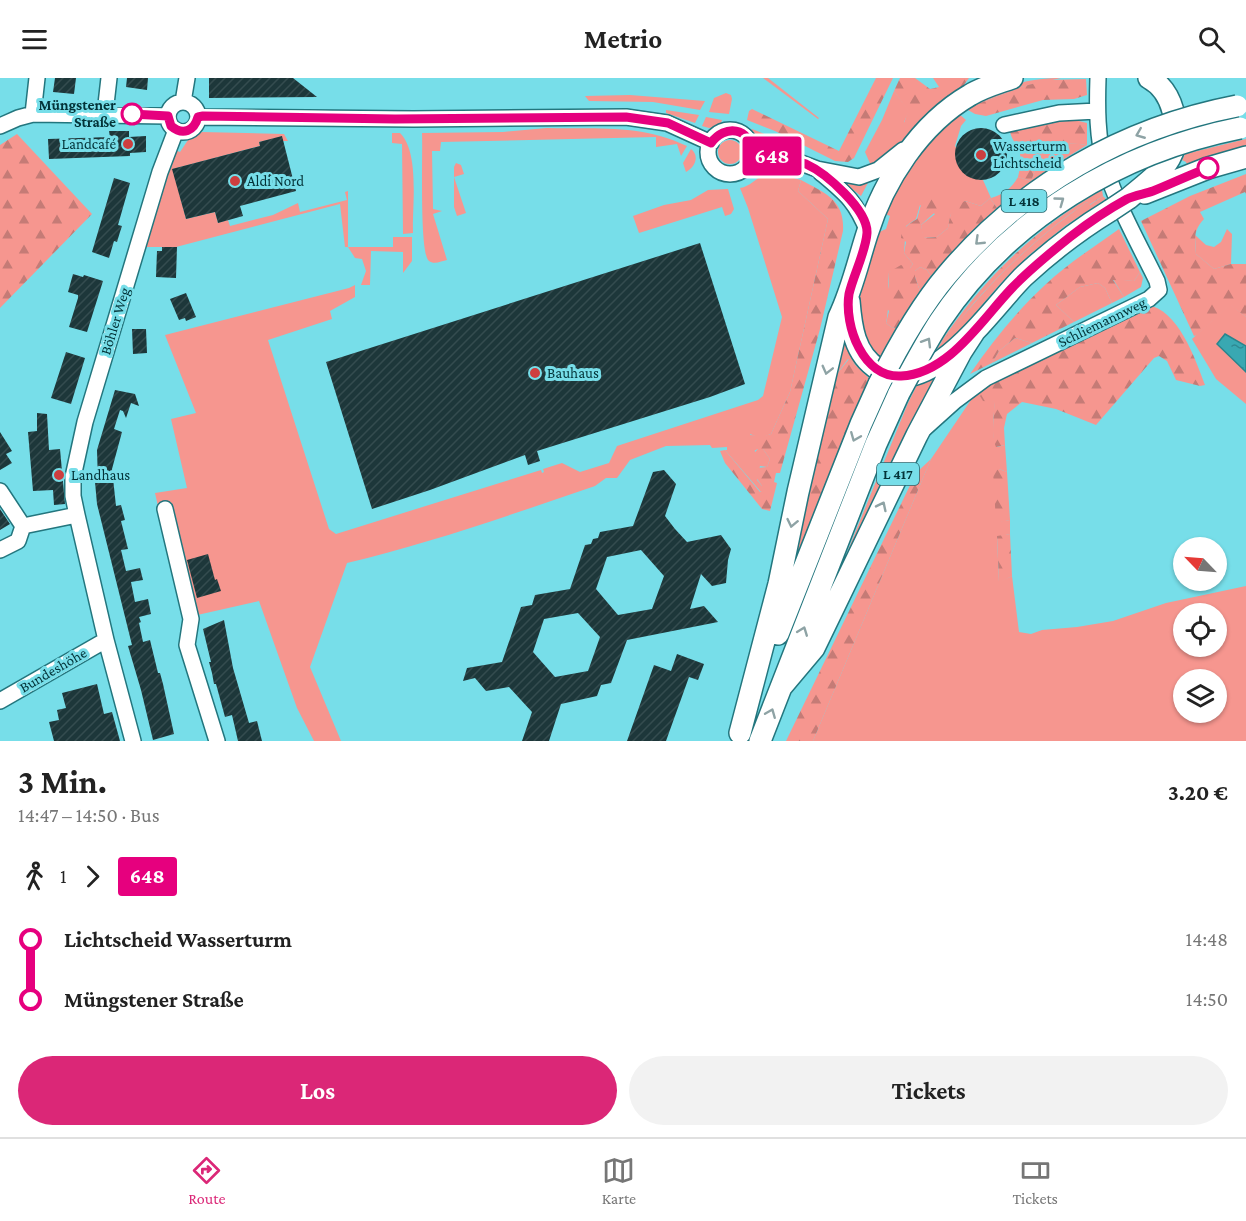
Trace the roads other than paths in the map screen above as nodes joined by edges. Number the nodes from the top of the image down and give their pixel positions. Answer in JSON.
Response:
{"nodes":[{"id":1,"x":37,"y":78,"type":"edge"},
{"id":2,"x":109,"y":78,"type":"edge"},
{"id":3,"x":187,"y":78,"type":"edge"},
{"id":4,"x":1012,"y":78,"type":"edge"},
{"id":5,"x":1098,"y":78,"type":"edge"},
{"id":6,"x":1149,"y":78,"type":"edge"},
{"id":7,"x":183,"y":102,"type":"junction"},
{"id":8,"x":1241,"y":105,"type":"edge"},
{"id":9,"x":1097,"y":111,"type":"junction"},
{"id":10,"x":33,"y":114,"type":"junction"},
{"id":11,"x":105,"y":114,"type":"junction"},
{"id":12,"x":168,"y":116,"type":"junction"},
{"id":13,"x":198,"y":117,"type":"junction"},
{"id":14,"x":1004,"y":125,"type":"dead end"},
{"id":15,"x":0,"y":126,"type":"edge"},
{"id":16,"x":1243,"y":127,"type":"edge"},
{"id":17,"x":176,"y":130,"type":"junction"},
{"id":18,"x":918,"y":140,"type":"junction"},
{"id":19,"x":711,"y":143,"type":"junction"},
{"id":20,"x":753,"y":153,"type":"junction"},
{"id":21,"x":1246,"y":157,"type":"edge"},
{"id":22,"x":817,"y":170,"type":"junction"},
{"id":23,"x":1129,"y":198,"type":"junction"},
{"id":24,"x":867,"y":232,"type":"junction"},
{"id":25,"x":849,"y":296,"type":"junction"},
{"id":26,"x":974,"y":332,"type":"junction"},
{"id":27,"x":917,"y":435,"type":"junction"},
{"id":28,"x":0,"y":491,"type":"edge"},
{"id":29,"x":165,"y":509,"type":"dead end"},
{"id":30,"x":77,"y":515,"type":"junction"},
{"id":31,"x":23,"y":526,"type":"junction"},
{"id":32,"x":0,"y":550,"type":"edge"},
{"id":33,"x":106,"y":640,"type":"junction"},
{"id":34,"x":782,"y":686,"type":"junction"},
{"id":35,"x":0,"y":701,"type":"edge"},
{"id":36,"x":738,"y":737,"type":"edge"},
{"id":37,"x":133,"y":741,"type":"edge"},
{"id":38,"x":217,"y":741,"type":"edge"},
{"id":39,"x":760,"y":741,"type":"edge"}],
"edges":[{"from":1,"to":10,"type":"street"},
{"from":2,"to":11,"type":"street"},
{"from":3,"to":7,"type":"street"},
{"from":4,"to":18,"type":"highway","number":"L 417"},
{"from":5,"to":9,"type":"street","name":"Schliemannweg"},
{"from":6,"to":23,"type":"highway","number":"L 417"},
{"from":7,"to":12,"type":"street"},
{"from":7,"to":13,"type":"street"},
{"from":8,"to":36,"type":"highway","number":"L 418","one_way":true,"bridge":true},
{"from":9,"to":14,"type":"street"},
{"from":9,"to":27,"type":"street","name":"Schliemannweg"},
{"from":10,"to":11,"type":"street"},
{"from":10,"to":15,"type":"street"},
{"from":11,"to":12,"type":"street"},
{"from":12,"to":17,"type":"street"},
{"from":13,"to":17,"type":"street"},
{"from":13,"to":19,"type":"street"},
{"from":34,"to":16,"type":"highway","number":"L 418","one_way":true,"bridge":true},
{"from":17,"to":30,"type":"street","name":"Böhler Weg"},
{"from":18,"to":22,"type":"street"},
{"from":18,"to":24,"type":"highway","number":"L 417"},
{"from":19,"to":20,"type":"street"},
{"from":19,"to":20,"type":"street"},
{"from":20,"to":22,"type":"street"},
{"from":21,"to":23,"type":"highway","number":"L 417"},
{"from":22,"to":24,"type":"street"},
{"from":23,"to":26,"type":"highway","number":"L 417","bridge":true},
{"from":24,"to":25,"type":"highway","number":"L 417"},
{"from":25,"to":26,"type":"highway","number":"L 417"},
{"from":25,"to":36,"type":"highway","number":"L 417","one_way":true},
{"from":26,"to":27,"type":"highway","number":"L 417"},
{"from":34,"to":27,"type":"highway","number":"L 417","one_way":true},
{"from":28,"to":31,"type":"street"},
{"from":29,"to":38,"type":"street"},
{"from":30,"to":31,"type":"street"},
{"from":30,"to":33,"type":"street","name":"Böhler Weg"},
{"from":31,"to":32,"type":"street"},
{"from":33,"to":35,"type":"street","name":"Bundeshöhe"},
{"from":33,"to":37,"type":"street","name":"Böhler Weg"},
{"from":39,"to":34,"type":"highway","number":"L 418","one_way":true}]}
